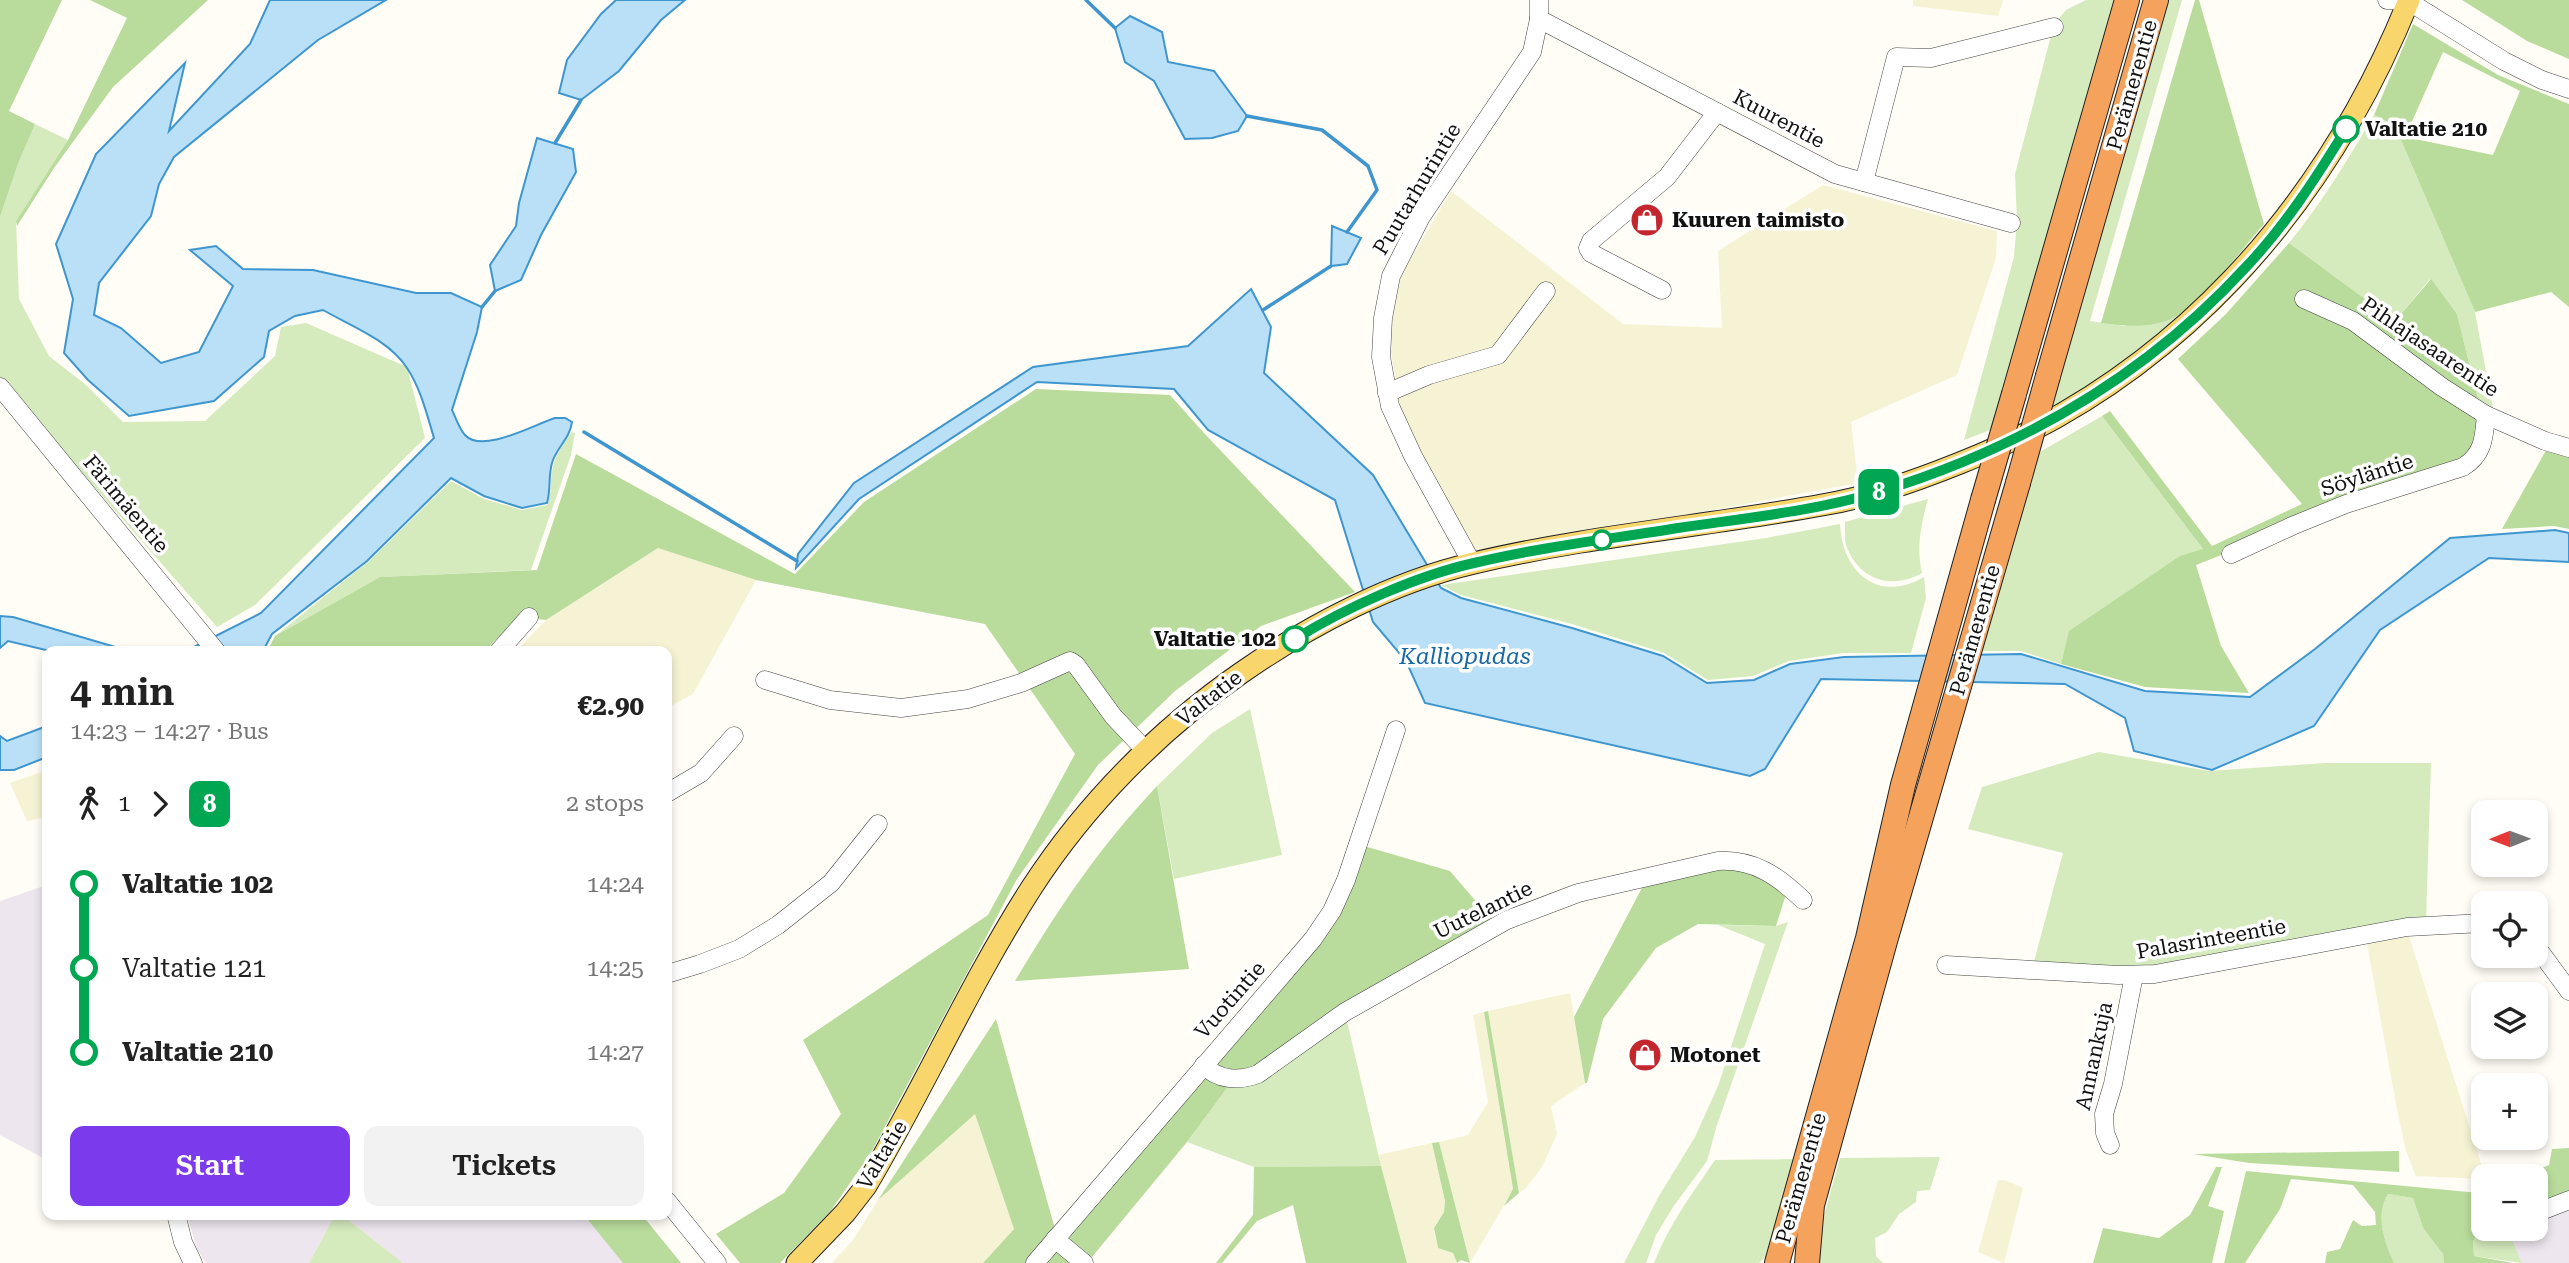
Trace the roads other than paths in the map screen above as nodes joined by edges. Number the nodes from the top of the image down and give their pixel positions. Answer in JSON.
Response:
{"nodes":[{"id":1,"x":1539,"y":0,"type":"edge"},
{"id":2,"x":2127,"y":0,"type":"edge"},
{"id":3,"x":2156,"y":0,"type":"edge"},
{"id":4,"x":2387,"y":0,"type":"edge"},
{"id":5,"x":2409,"y":1,"type":"edge"},
{"id":6,"x":1539,"y":19,"type":"junction"},
{"id":7,"x":2054,"y":27,"type":"dead end"},
{"id":8,"x":2569,"y":89,"type":"edge"},
{"id":9,"x":1717,"y":112,"type":"junction"},
{"id":10,"x":1864,"y":182,"type":"junction"},
{"id":11,"x":2011,"y":223,"type":"dead end"},
{"id":12,"x":1662,"y":290,"type":"dead end"},
{"id":13,"x":1546,"y":291,"type":"dead end"},
{"id":14,"x":2304,"y":299,"type":"dead end"},
{"id":15,"x":0,"y":387,"type":"edge"},
{"id":16,"x":1387,"y":393,"type":"junction"},
{"id":17,"x":2486,"y":415,"type":"junction"},
{"id":18,"x":2569,"y":448,"type":"edge"},
{"id":19,"x":2231,"y":554,"type":"dead end"},
{"id":20,"x":1472,"y":563,"type":"junction"},
{"id":21,"x":529,"y":617,"type":"dead end"},
{"id":22,"x":212,"y":646,"type":"edge"},
{"id":23,"x":503,"y":646,"type":"edge"},
{"id":24,"x":765,"y":680,"type":"dead end"},
{"id":25,"x":1396,"y":730,"type":"dead end"},
{"id":26,"x":734,"y":736,"type":"dead end"},
{"id":27,"x":1146,"y":751,"type":"junction"},
{"id":28,"x":672,"y":790,"type":"edge"},
{"id":29,"x":878,"y":824,"type":"dead end"},
{"id":30,"x":1803,"y":900,"type":"dead end"},
{"id":31,"x":2471,"y":924,"type":"edge"},
{"id":32,"x":2548,"y":962,"type":"edge"},
{"id":33,"x":1946,"y":965,"type":"dead end"},
{"id":34,"x":672,"y":972,"type":"edge"},
{"id":35,"x":2134,"y":975,"type":"junction"},
{"id":36,"x":2569,"y":991,"type":"edge"},
{"id":37,"x":1204,"y":1065,"type":"junction"},
{"id":38,"x":2110,"y":1144,"type":"dead end"},
{"id":39,"x":2569,"y":1200,"type":"edge"},
{"id":40,"x":672,"y":1207,"type":"edge"},
{"id":41,"x":2548,"y":1208,"type":"edge"},
{"id":42,"x":178,"y":1220,"type":"edge"},
{"id":43,"x":1055,"y":1239,"type":"junction"},
{"id":44,"x":193,"y":1263,"type":"edge"},
{"id":45,"x":718,"y":1263,"type":"edge"},
{"id":46,"x":797,"y":1263,"type":"edge"},
{"id":47,"x":1035,"y":1263,"type":"edge"},
{"id":48,"x":1084,"y":1263,"type":"edge"},
{"id":49,"x":1777,"y":1263,"type":"edge"},
{"id":50,"x":1807,"y":1263,"type":"edge"}],
"edges":[{"from":1,"to":6,"type":"street","name":"Puutarhurintie"},
{"from":2,"to":49,"type":"highway","name":"Perämerentie","bridge":true},
{"from":3,"to":50,"type":"highway","name":"Perämerentie","bridge":true},
{"from":4,"to":5,"type":"street"},
{"from":5,"to":8,"type":"street"},
{"from":5,"to":20,"type":"main road","name":"Valtatie"},
{"from":6,"to":9,"type":"street","name":"Kuurentie"},
{"from":6,"to":16,"type":"street","name":"Puutarhurintie"},
{"from":7,"to":10,"type":"street"},
{"from":9,"to":10,"type":"street","name":"Kuurentie"},
{"from":9,"to":12,"type":"street"},
{"from":10,"to":11,"type":"street","name":"Kuurentie"},
{"from":13,"to":16,"type":"street"},
{"from":14,"to":17,"type":"street","name":"Pihlajasaarentie"},
{"from":15,"to":22,"type":"street","name":"Färimäentie"},
{"from":16,"to":20,"type":"street","name":"Puutarhurintie"},
{"from":17,"to":18,"type":"street","name":"Pihlajasaarentie"},
{"from":17,"to":19,"type":"street","name":"Söyläntie"},
{"from":20,"to":27,"type":"main road","name":"Valtatie"},
{"from":21,"to":23,"type":"street"},
{"from":24,"to":27,"type":"street"},
{"from":25,"to":37,"type":"street","name":"Vuotintie"},
{"from":26,"to":28,"type":"street"},
{"from":27,"to":46,"type":"main road","name":"Valtatie"},
{"from":29,"to":34,"type":"street"},
{"from":30,"to":37,"type":"street","name":"Uutelantie"},
{"from":31,"to":35,"type":"street","name":"Palasrinteentie"},
{"from":32,"to":36,"type":"street"},
{"from":33,"to":35,"type":"street","name":"Palasrinteentie"},
{"from":35,"to":38,"type":"street","name":"Annankuja"},
{"from":37,"to":43,"type":"street","name":"Vuotintie"},
{"from":39,"to":41,"type":"street"},
{"from":40,"to":45,"type":"street"},
{"from":42,"to":44,"type":"street"},
{"from":43,"to":47,"type":"street","name":"Vuotintie"},
{"from":43,"to":48,"type":"street"}]}
